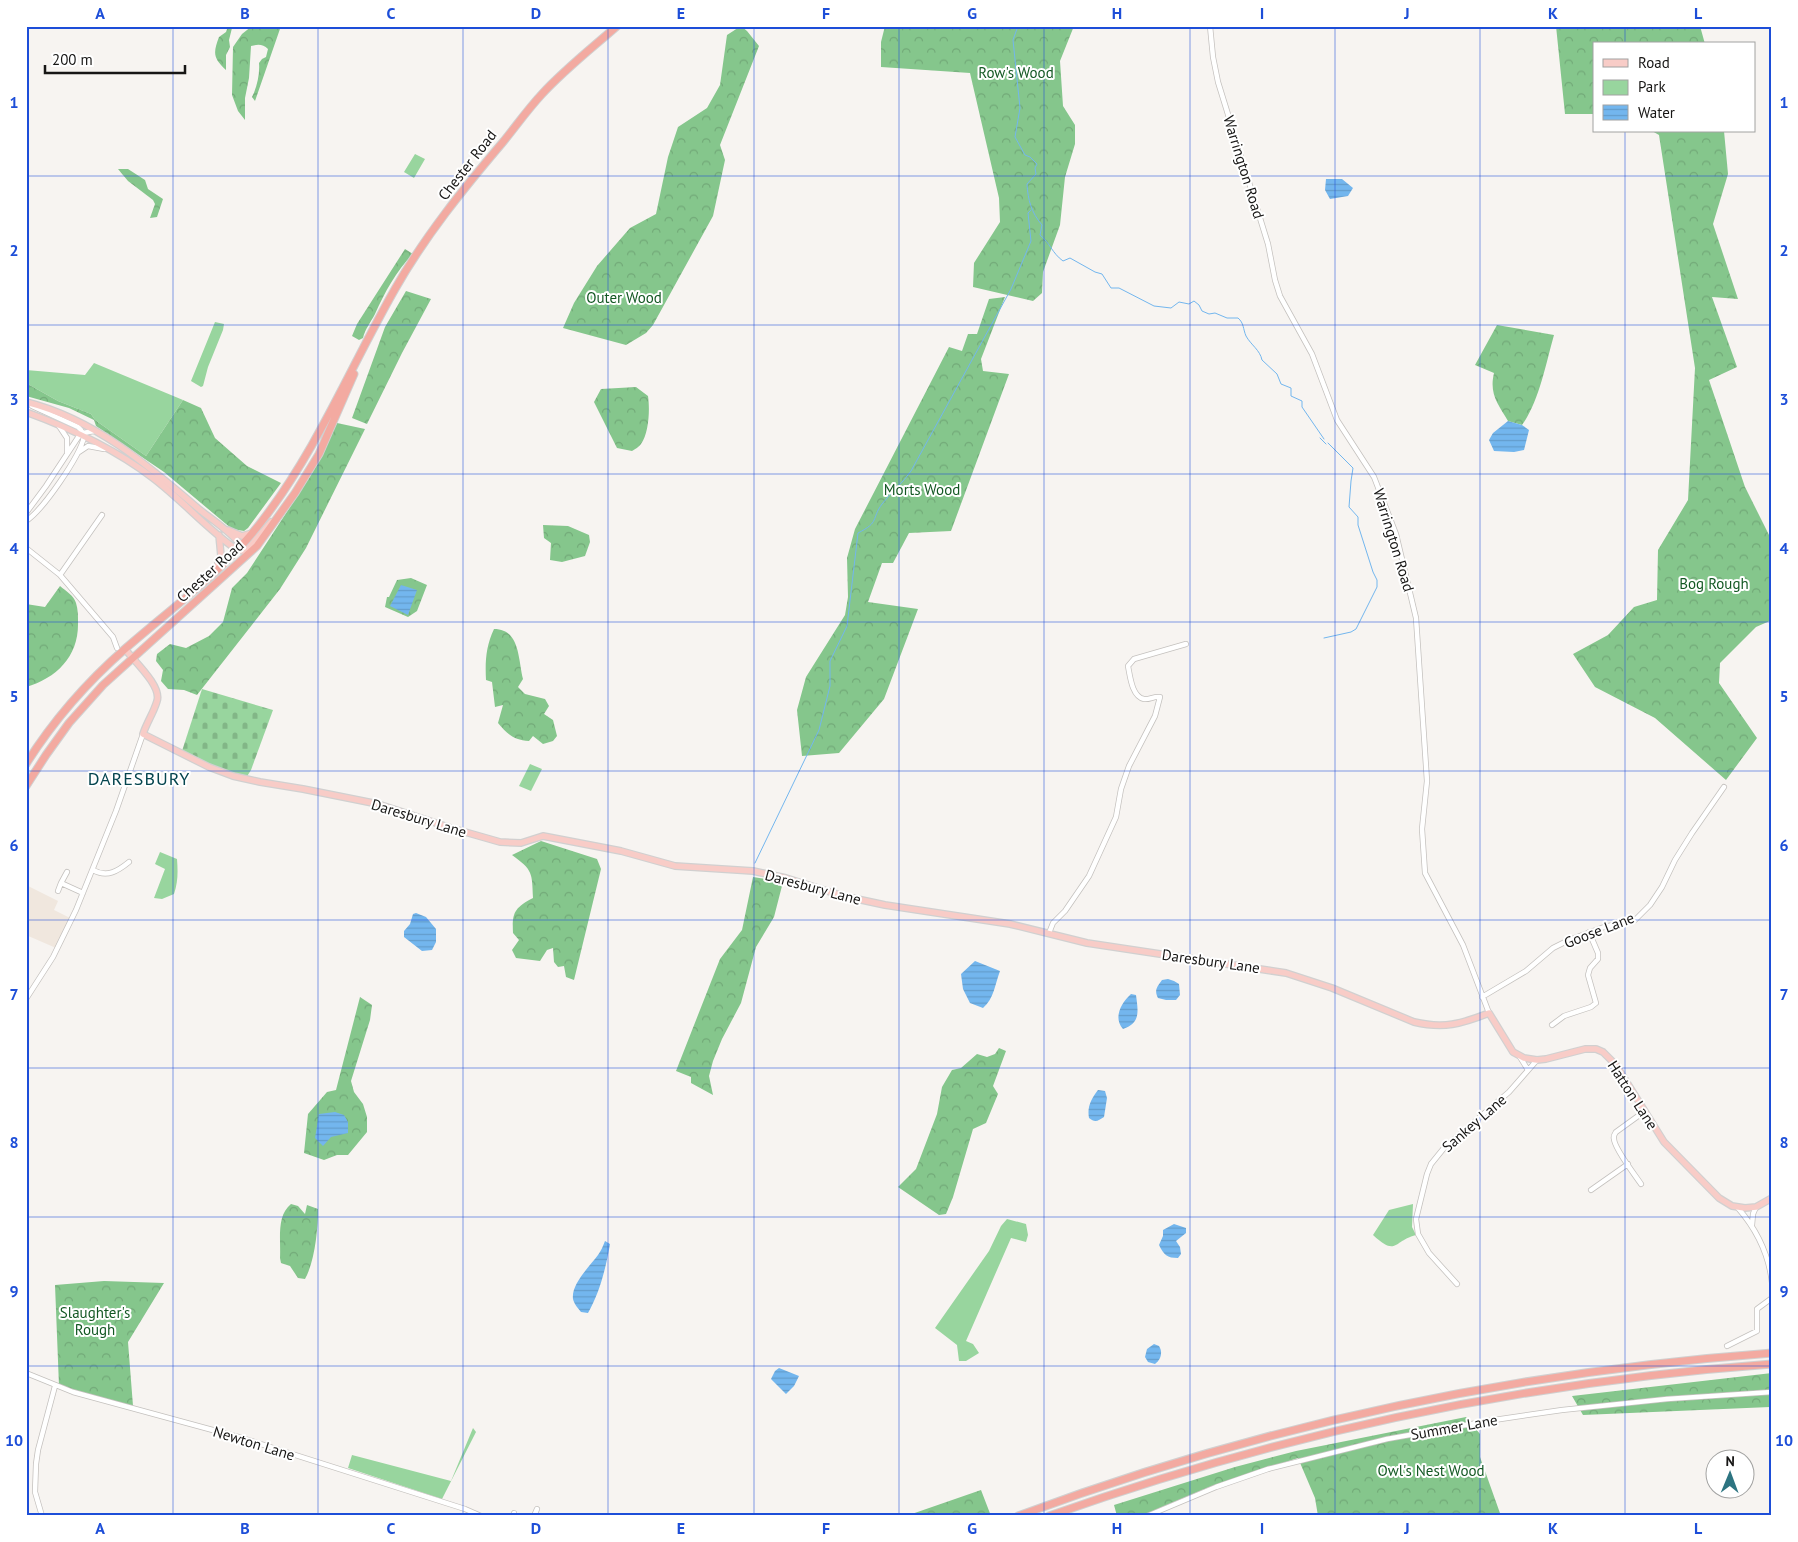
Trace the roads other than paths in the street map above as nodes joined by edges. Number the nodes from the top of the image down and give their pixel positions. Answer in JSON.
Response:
{"nodes":[{"id":1,"x":617,"y":26,"type":"edge"},
{"id":2,"x":1210,"y":26,"type":"edge"},
{"id":3,"x":366,"y":343,"type":"junction"},
{"id":4,"x":26,"y":402,"type":"edge"},
{"id":5,"x":26,"y":412,"type":"edge"},
{"id":6,"x":57,"y":424,"type":"junction"},
{"id":7,"x":95,"y":431,"type":"junction"},
{"id":8,"x":82,"y":435,"type":"junction"},
{"id":9,"x":106,"y":449,"type":"junction"},
{"id":10,"x":67,"y":454,"type":"junction"},
{"id":11,"x":76,"y":454,"type":"junction"},
{"id":12,"x":26,"y":513,"type":"edge"},
{"id":13,"x":102,"y":515,"type":"dead end"},
{"id":14,"x":276,"y":518,"type":"junction"},
{"id":15,"x":26,"y":522,"type":"edge"},
{"id":16,"x":95,"y":525,"type":"junction"},
{"id":17,"x":219,"y":526,"type":"junction"},
{"id":18,"x":101,"y":529,"type":"dead end"},
{"id":19,"x":253,"y":533,"type":"junction"},
{"id":20,"x":219,"y":535,"type":"junction"},
{"id":21,"x":26,"y":548,"type":"edge"},
{"id":22,"x":241,"y":549,"type":"junction"},
{"id":23,"x":239,"y":563,"type":"junction"},
{"id":24,"x":60,"y":575,"type":"junction"},
{"id":25,"x":210,"y":577,"type":"junction"},
{"id":26,"x":1186,"y":644,"type":"dead end"},
{"id":27,"x":117,"y":648,"type":"dead end"},
{"id":28,"x":125,"y":649,"type":"junction"},
{"id":29,"x":132,"y":658,"type":"junction"},
{"id":30,"x":143,"y":734,"type":"junction"},
{"id":31,"x":26,"y":764,"type":"edge"},
{"id":32,"x":26,"y":786,"type":"edge"},
{"id":33,"x":1724,"y":787,"type":"dead end"},
{"id":34,"x":129,"y":862,"type":"dead end"},
{"id":35,"x":93,"y":870,"type":"junction"},
{"id":36,"x":67,"y":872,"type":"dead end"},
{"id":37,"x":62,"y":883,"type":"junction"},
{"id":38,"x":58,"y":891,"type":"dead end"},
{"id":39,"x":83,"y":893,"type":"junction"},
{"id":40,"x":1589,"y":932,"type":"junction"},
{"id":41,"x":1049,"y":934,"type":"junction"},
{"id":42,"x":1482,"y":997,"type":"junction"},
{"id":43,"x":26,"y":999,"type":"edge"},
{"id":44,"x":1489,"y":1013,"type":"junction"},
{"id":45,"x":1552,"y":1025,"type":"dead end"},
{"id":46,"x":1519,"y":1056,"type":"junction"},
{"id":47,"x":1537,"y":1060,"type":"junction"},
{"id":48,"x":1528,"y":1070,"type":"junction"},
{"id":49,"x":1645,"y":1112,"type":"junction"},
{"id":50,"x":1628,"y":1164,"type":"junction"},
{"id":51,"x":1641,"y":1184,"type":"dead end"},
{"id":52,"x":1591,"y":1190,"type":"dead end"},
{"id":53,"x":1772,"y":1198,"type":"edge"},
{"id":54,"x":1756,"y":1207,"type":"junction"},
{"id":55,"x":1738,"y":1208,"type":"junction"},
{"id":56,"x":1752,"y":1225,"type":"junction"},
{"id":57,"x":1772,"y":1283,"type":"edge"},
{"id":58,"x":1457,"y":1284,"type":"dead end"},
{"id":59,"x":1772,"y":1298,"type":"edge"},
{"id":60,"x":1727,"y":1346,"type":"dead end"},
{"id":61,"x":1772,"y":1353,"type":"edge"},
{"id":62,"x":1772,"y":1364,"type":"edge"},
{"id":63,"x":26,"y":1373,"type":"edge"},
{"id":64,"x":55,"y":1386,"type":"junction"},
{"id":65,"x":1772,"y":1392,"type":"edge"},
{"id":66,"x":537,"y":1509,"type":"dead end"},
{"id":67,"x":42,"y":1516,"type":"edge"},
{"id":68,"x":481,"y":1516,"type":"edge"},
{"id":69,"x":534,"y":1516,"type":"edge"},
{"id":70,"x":1018,"y":1516,"type":"edge"},
{"id":71,"x":1049,"y":1516,"type":"edge"},
{"id":72,"x":1147,"y":1516,"type":"edge"}],
"edges":[{"from":1,"to":3,"type":"highway","name":"Chester Road"},
{"from":2,"to":42,"type":"street","name":"Warrington Road"},
{"from":3,"to":14,"type":"highway","name":"Chester Road"},
{"from":3,"to":19,"type":"highway","name":"Chester Road"},
{"from":4,"to":7,"type":"main road"},
{"from":4,"to":8,"type":"street"},
{"from":5,"to":6,"type":"main road"},
{"from":6,"to":8,"type":"main road"},
{"from":6,"to":10,"type":"street"},
{"from":7,"to":8,"type":"street"},
{"from":7,"to":17,"type":"main road"},
{"from":8,"to":9,"type":"main road"},
{"from":8,"to":10,"type":"street"},
{"from":8,"to":11,"type":"street"},
{"from":9,"to":11,"type":"street"},
{"from":9,"to":20,"type":"main road"},
{"from":10,"to":12,"type":"street"},
{"from":11,"to":15,"type":"street"},
{"from":13,"to":16,"type":"street"},
{"from":14,"to":22,"type":"main road"},
{"from":14,"to":23,"type":"highway","name":"Chester Road"},
{"from":16,"to":18,"type":"street"},
{"from":16,"to":24,"type":"street"},
{"from":17,"to":19,"type":"main road"},
{"from":17,"to":22,"type":"main road"},
{"from":19,"to":22,"type":"highway","name":"Chester Road"},
{"from":20,"to":22,"type":"main road"},
{"from":20,"to":25,"type":"main road"},
{"from":21,"to":24,"type":"street"},
{"from":22,"to":23,"type":"main road"},
{"from":22,"to":25,"type":"highway","name":"Chester Road"},
{"from":23,"to":29,"type":"highway","name":"Chester Road"},
{"from":24,"to":27,"type":"street"},
{"from":25,"to":28,"type":"highway","name":"Chester Road"},
{"from":26,"to":41,"type":"street"},
{"from":28,"to":29,"type":"main road"},
{"from":28,"to":31,"type":"highway","name":"Chester Road"},
{"from":29,"to":30,"type":"main road"},
{"from":29,"to":32,"type":"highway","name":"Chester Road"},
{"from":30,"to":35,"type":"street"},
{"from":30,"to":41,"type":"main road","name":"Daresbury Lane"},
{"from":33,"to":40,"type":"street","name":"Goose Lane"},
{"from":34,"to":35,"type":"street"},
{"from":35,"to":39,"type":"street"},
{"from":36,"to":37,"type":"street"},
{"from":37,"to":38,"type":"street"},
{"from":37,"to":39,"type":"street"},
{"from":39,"to":43,"type":"street"},
{"from":40,"to":42,"type":"street","name":"Goose Lane"},
{"from":40,"to":45,"type":"street"},
{"from":41,"to":44,"type":"main road","name":"Daresbury Lane"},
{"from":42,"to":44,"type":"street","name":"Warrington Road"},
{"from":44,"to":46,"type":"main road"},
{"from":46,"to":47,"type":"main road","name":"Hatton Lane"},
{"from":46,"to":48,"type":"street"},
{"from":47,"to":48,"type":"street","name":"Sankey Lane"},
{"from":47,"to":49,"type":"main road","name":"Hatton Lane"},
{"from":48,"to":58,"type":"street","name":"Sankey Lane"},
{"from":49,"to":50,"type":"street"},
{"from":49,"to":55,"type":"main road","name":"Hatton Lane"},
{"from":50,"to":51,"type":"street"},
{"from":50,"to":52,"type":"street"},
{"from":53,"to":54,"type":"main road"},
{"from":54,"to":55,"type":"main road"},
{"from":54,"to":56,"type":"street"},
{"from":55,"to":56,"type":"street"},
{"from":56,"to":57,"type":"street"},
{"from":59,"to":60,"type":"street"},
{"from":61,"to":70,"type":"highway"},
{"from":62,"to":71,"type":"highway"},
{"from":63,"to":64,"type":"street","name":"Newton Lane"},
{"from":64,"to":67,"type":"street"},
{"from":64,"to":68,"type":"street","name":"Newton Lane"},
{"from":65,"to":72,"type":"street","name":"Summer Lane"},
{"from":66,"to":69,"type":"street"}]}
